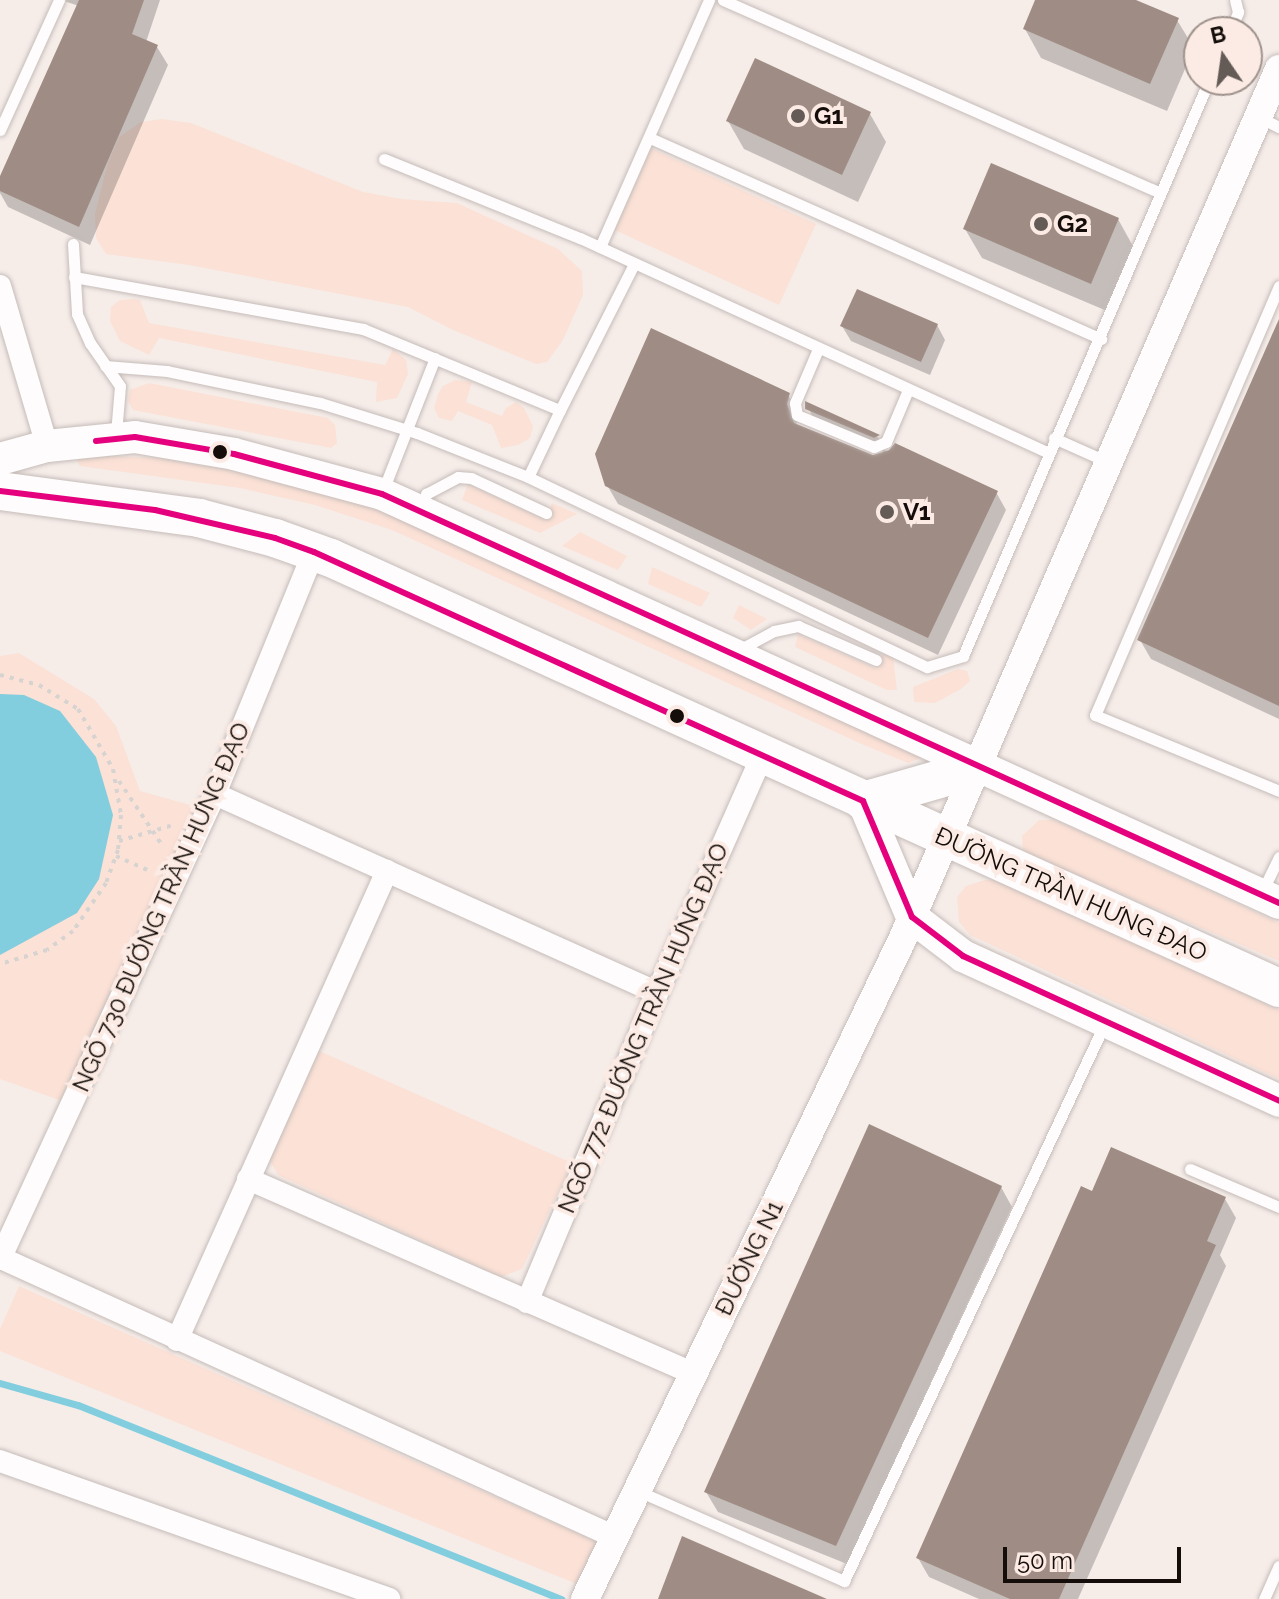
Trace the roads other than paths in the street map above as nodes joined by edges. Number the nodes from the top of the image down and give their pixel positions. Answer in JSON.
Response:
{"nodes":[{"id":1,"x":59,"y":0,"type":"edge"},
{"id":2,"x":709,"y":0,"type":"edge"},
{"id":3,"x":723,"y":0,"type":"edge"},
{"id":4,"x":1279,"y":69,"type":"edge"},
{"id":5,"x":1202,"y":96,"type":"edge"},
{"id":6,"x":1269,"y":122,"type":"edge"},
{"id":7,"x":0,"y":130,"type":"edge"},
{"id":8,"x":650,"y":138,"type":"junction"},
{"id":9,"x":384,"y":159,"type":"dead end"},
{"id":10,"x":1159,"y":192,"type":"junction"},
{"id":11,"x":73,"y":244,"type":"dead end"},
{"id":12,"x":600,"y":247,"type":"junction"},
{"id":13,"x":634,"y":264,"type":"junction"},
{"id":14,"x":74,"y":277,"type":"junction"},
{"id":15,"x":0,"y":286,"type":"edge"},
{"id":16,"x":1279,"y":286,"type":"edge"},
{"id":17,"x":1101,"y":339,"type":"junction"},
{"id":18,"x":818,"y":349,"type":"junction"},
{"id":19,"x":435,"y":358,"type":"junction"},
{"id":20,"x":105,"y":366,"type":"junction"},
{"id":21,"x":908,"y":390,"type":"junction"},
{"id":22,"x":560,"y":410,"type":"junction"},
{"id":23,"x":407,"y":429,"type":"junction"},
{"id":24,"x":1054,"y":438,"type":"junction"},
{"id":25,"x":115,"y":439,"type":"junction"},
{"id":26,"x":47,"y":446,"type":"junction"},
{"id":27,"x":1047,"y":452,"type":"junction"},
{"id":28,"x":0,"y":459,"type":"edge"},
{"id":29,"x":1110,"y":462,"type":"junction"},
{"id":30,"x":528,"y":477,"type":"junction"},
{"id":31,"x":0,"y":491,"type":"edge"},
{"id":32,"x":382,"y":494,"type":"junction"},
{"id":33,"x":421,"y":512,"type":"junction"},
{"id":34,"x":546,"y":513,"type":"dead end"},
{"id":35,"x":314,"y":552,"type":"junction"},
{"id":36,"x":733,"y":654,"type":"junction"},
{"id":37,"x":876,"y":660,"type":"dead end"},
{"id":38,"x":762,"y":756,"type":"junction"},
{"id":39,"x":978,"y":768,"type":"junction"},
{"id":40,"x":1279,"y":791,"type":"edge"},
{"id":41,"x":215,"y":794,"type":"junction"},
{"id":42,"x":863,"y":801,"type":"junction"},
{"id":43,"x":948,"y":838,"type":"junction"},
{"id":44,"x":1279,"y":857,"type":"edge"},
{"id":45,"x":387,"y":871,"type":"junction"},
{"id":46,"x":1270,"y":898,"type":"edge"},
{"id":47,"x":912,"y":917,"type":"junction"},
{"id":48,"x":1279,"y":988,"type":"edge"},
{"id":49,"x":657,"y":993,"type":"junction"},
{"id":50,"x":1106,"y":1021,"type":"junction"},
{"id":51,"x":1279,"y":1101,"type":"edge"},
{"id":52,"x":1190,"y":1169,"type":"dead end"},
{"id":53,"x":248,"y":1179,"type":"junction"},
{"id":54,"x":1279,"y":1207,"type":"edge"},
{"id":55,"x":0,"y":1258,"type":"edge"},
{"id":56,"x":527,"y":1302,"type":"junction"},
{"id":57,"x":177,"y":1340,"type":"junction"},
{"id":58,"x":693,"y":1373,"type":"junction"},
{"id":59,"x":0,"y":1461,"type":"edge"},
{"id":60,"x":637,"y":1490,"type":"junction"},
{"id":61,"x":615,"y":1537,"type":"junction"},
{"id":62,"x":1279,"y":1566,"type":"edge"},
{"id":63,"x":361,"y":1594,"type":"edge"},
{"id":64,"x":389,"y":1599,"type":"edge"},
{"id":65,"x":585,"y":1599,"type":"edge"},
{"id":66,"x":1264,"y":1599,"type":"edge"}],
"edges":[{"from":1,"to":7,"type":"lane"},
{"from":2,"to":8,"type":"lane"},
{"from":3,"to":10,"type":"lane"},
{"from":4,"to":6,"type":"street","name":"ĐƯỜNG N1"},
{"from":5,"to":10,"type":"lane"},
{"from":6,"to":29,"type":"street","name":"ĐƯỜNG N1"},
{"from":8,"to":12,"type":"lane"},
{"from":8,"to":17,"type":"lane"},
{"from":9,"to":12,"type":"lane"},
{"from":10,"to":17,"type":"lane"},
{"from":11,"to":14,"type":"lane"},
{"from":12,"to":13,"type":"lane"},
{"from":13,"to":18,"type":"lane"},
{"from":13,"to":22,"type":"lane"},
{"from":14,"to":19,"type":"lane"},
{"from":14,"to":20,"type":"lane"},
{"from":15,"to":26,"type":"street"},
{"from":16,"to":40,"type":"lane"},
{"from":17,"to":24,"type":"lane"},
{"from":18,"to":21,"type":"lane"},
{"from":18,"to":21,"type":"lane"},
{"from":19,"to":22,"type":"lane"},
{"from":19,"to":23,"type":"lane"},
{"from":20,"to":23,"type":"lane"},
{"from":20,"to":25,"type":"lane"},
{"from":21,"to":27,"type":"lane"},
{"from":22,"to":30,"type":"lane"},
{"from":23,"to":30,"type":"lane"},
{"from":23,"to":32,"type":"lane"},
{"from":24,"to":27,"type":"lane"},
{"from":24,"to":29,"type":"lane"},
{"from":25,"to":26,"type":"main road"},
{"from":25,"to":32,"type":"main road"},
{"from":26,"to":28,"type":"main road"},
{"from":27,"to":30,"type":"lane"},
{"from":29,"to":39,"type":"street","name":"ĐƯỜNG N1"},
{"from":31,"to":35,"type":"highway","name":"ĐƯỜNG TRẦN HƯNG ĐẠO"},
{"from":32,"to":33,"type":"main road"},
{"from":33,"to":34,"type":"lane"},
{"from":33,"to":36,"type":"main road"},
{"from":35,"to":38,"type":"highway","name":"ĐƯỜNG TRẦN HƯNG ĐẠO"},
{"from":35,"to":41,"type":"street","name":"NGÕ 730 ĐƯỜNG TRẦN HƯNG ĐẠO"},
{"from":36,"to":37,"type":"lane"},
{"from":36,"to":39,"type":"main road"},
{"from":38,"to":42,"type":"highway","name":"ĐƯỜNG TRẦN HƯNG ĐẠO"},
{"from":38,"to":49,"type":"street","name":"NGÕ 772 ĐƯỜNG TRẦN HƯNG ĐẠO"},
{"from":39,"to":42,"type":"highway"},
{"from":39,"to":43,"type":"street","name":"ĐƯỜNG N1"},
{"from":39,"to":46,"type":"main road"},
{"from":41,"to":45,"type":"street"},
{"from":41,"to":55,"type":"street","name":"NGÕ 730 ĐƯỜNG TRẦN HƯNG ĐẠO"},
{"from":42,"to":43,"type":"highway","name":"ĐƯỜNG TRẦN HƯNG ĐẠO"},
{"from":42,"to":47,"type":"main road"},
{"from":43,"to":47,"type":"street","name":"ĐƯỜNG N1"},
{"from":43,"to":48,"type":"highway","name":"ĐƯỜNG TRẦN HƯNG ĐẠO"},
{"from":44,"to":46,"type":"lane"},
{"from":45,"to":49,"type":"street"},
{"from":45,"to":53,"type":"street"},
{"from":47,"to":50,"type":"main road"},
{"from":47,"to":58,"type":"street","name":"ĐƯỜNG N1"},
{"from":49,"to":56,"type":"street","name":"NGÕ 772 ĐƯỜNG TRẦN HƯNG ĐẠO"},
{"from":50,"to":51,"type":"main road"},
{"from":50,"to":60,"type":"lane"},
{"from":52,"to":54,"type":"lane"},
{"from":53,"to":56,"type":"street"},
{"from":53,"to":57,"type":"street"},
{"from":55,"to":57,"type":"street"},
{"from":56,"to":58,"type":"street"},
{"from":57,"to":61,"type":"street"},
{"from":58,"to":60,"type":"street","name":"ĐƯỜNG N1"},
{"from":59,"to":63,"type":"street"},
{"from":60,"to":61,"type":"street","name":"ĐƯỜNG N1"},
{"from":61,"to":65,"type":"street","name":"ĐƯỜNG N1"},
{"from":62,"to":66,"type":"lane"},
{"from":63,"to":64,"type":"street"}]}
